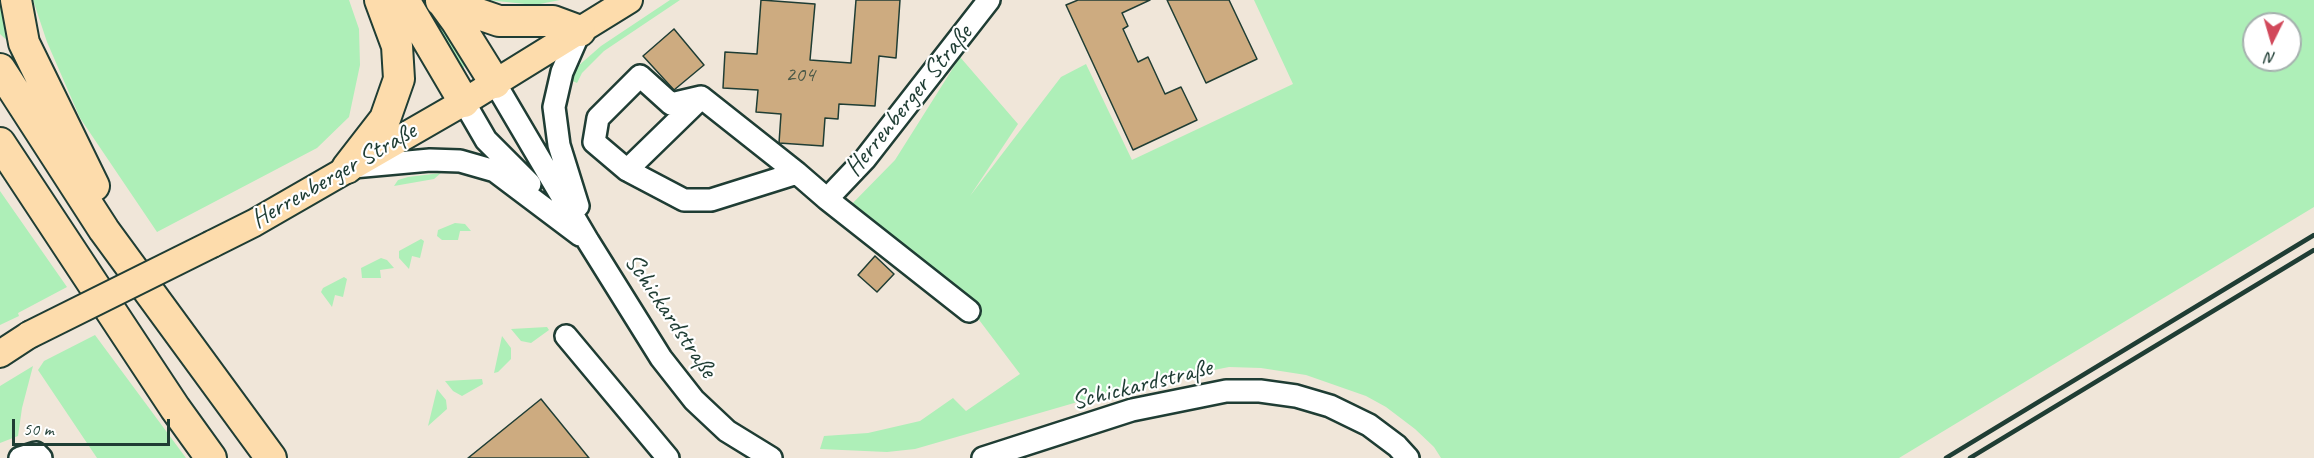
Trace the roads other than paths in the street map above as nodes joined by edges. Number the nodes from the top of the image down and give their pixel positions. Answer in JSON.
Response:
{"nodes":[{"id":1,"x":16,"y":0,"type":"edge"},
{"id":2,"x":380,"y":0,"type":"edge"},
{"id":3,"x":404,"y":0,"type":"edge"},
{"id":4,"x":441,"y":0,"type":"edge"},
{"id":5,"x":629,"y":0,"type":"edge"},
{"id":6,"x":989,"y":0,"type":"edge"},
{"id":7,"x":580,"y":31,"type":"junction"},
{"id":8,"x":0,"y":69,"type":"edge"},
{"id":9,"x":495,"y":83,"type":"junction"},
{"id":10,"x":701,"y":97,"type":"junction"},
{"id":11,"x":464,"y":102,"type":"junction"},
{"id":12,"x":0,"y":143,"type":"edge"},
{"id":13,"x":347,"y":168,"type":"junction"},
{"id":14,"x":627,"y":170,"type":"junction"},
{"id":15,"x":797,"y":173,"type":"junction"},
{"id":16,"x":0,"y":176,"type":"edge"},
{"id":17,"x":827,"y":199,"type":"junction"},
{"id":18,"x":57,"y":230,"type":"junction"},
{"id":19,"x":588,"y":241,"type":"junction"},
{"id":20,"x":161,"y":306,"type":"junction"},
{"id":21,"x":969,"y":311,"type":"dead end"},
{"id":22,"x":29,"y":335,"type":"junction"},
{"id":23,"x":566,"y":336,"type":"dead end"},
{"id":24,"x":0,"y":344,"type":"edge"},
{"id":25,"x":0,"y":354,"type":"edge"},
{"id":26,"x":20,"y":458,"type":"edge"},
{"id":27,"x":41,"y":458,"type":"edge"},
{"id":28,"x":211,"y":458,"type":"edge"},
{"id":29,"x":271,"y":458,"type":"edge"},
{"id":30,"x":668,"y":458,"type":"edge"},
{"id":31,"x":771,"y":458,"type":"edge"},
{"id":32,"x":983,"y":458,"type":"edge"},
{"id":33,"x":1408,"y":458,"type":"edge"}],
"edges":[{"from":1,"to":20,"type":"highway"},
{"from":2,"to":13,"type":"highway"},
{"from":3,"to":11,"type":"highway"},
{"from":4,"to":7,"type":"highway"},
{"from":4,"to":9,"type":"highway"},
{"from":5,"to":7,"type":"main road","name":"Herrenberger Straße"},
{"from":6,"to":17,"type":"street","name":"Herrenberger Straße"},
{"from":7,"to":9,"type":"main road","name":"Herrenberger Straße"},
{"from":7,"to":19,"type":"street"},
{"from":8,"to":20,"type":"highway"},
{"from":9,"to":11,"type":"main road","name":"Herrenberger Straße"},
{"from":9,"to":19,"type":"street","name":"Schickardstraße"},
{"from":10,"to":14,"type":"street"},
{"from":10,"to":14,"type":"street"},
{"from":10,"to":15,"type":"street"},
{"from":11,"to":13,"type":"main road","name":"Herrenberger Straße"},
{"from":11,"to":19,"type":"street","name":"Schickardstraße"},
{"from":12,"to":18,"type":"highway"},
{"from":13,"to":19,"type":"street"},
{"from":13,"to":22,"type":"main road","name":"Herrenberger Straße","bridge":true},
{"from":14,"to":15,"type":"street"},
{"from":15,"to":17,"type":"street"},
{"from":16,"to":18,"type":"highway"},
{"from":17,"to":21,"type":"street"},
{"from":18,"to":28,"type":"highway"},
{"from":19,"to":31,"type":"street","name":"Schickardstraße"},
{"from":20,"to":29,"type":"highway"},
{"from":22,"to":24,"type":"main road","name":"Herrenberger Straße"},
{"from":22,"to":25,"type":"main road","name":"Herrenberger Straße"},
{"from":23,"to":30,"type":"street"},
{"from":26,"to":27,"type":"street"},
{"from":32,"to":33,"type":"street","name":"Schickardstraße"}]}
